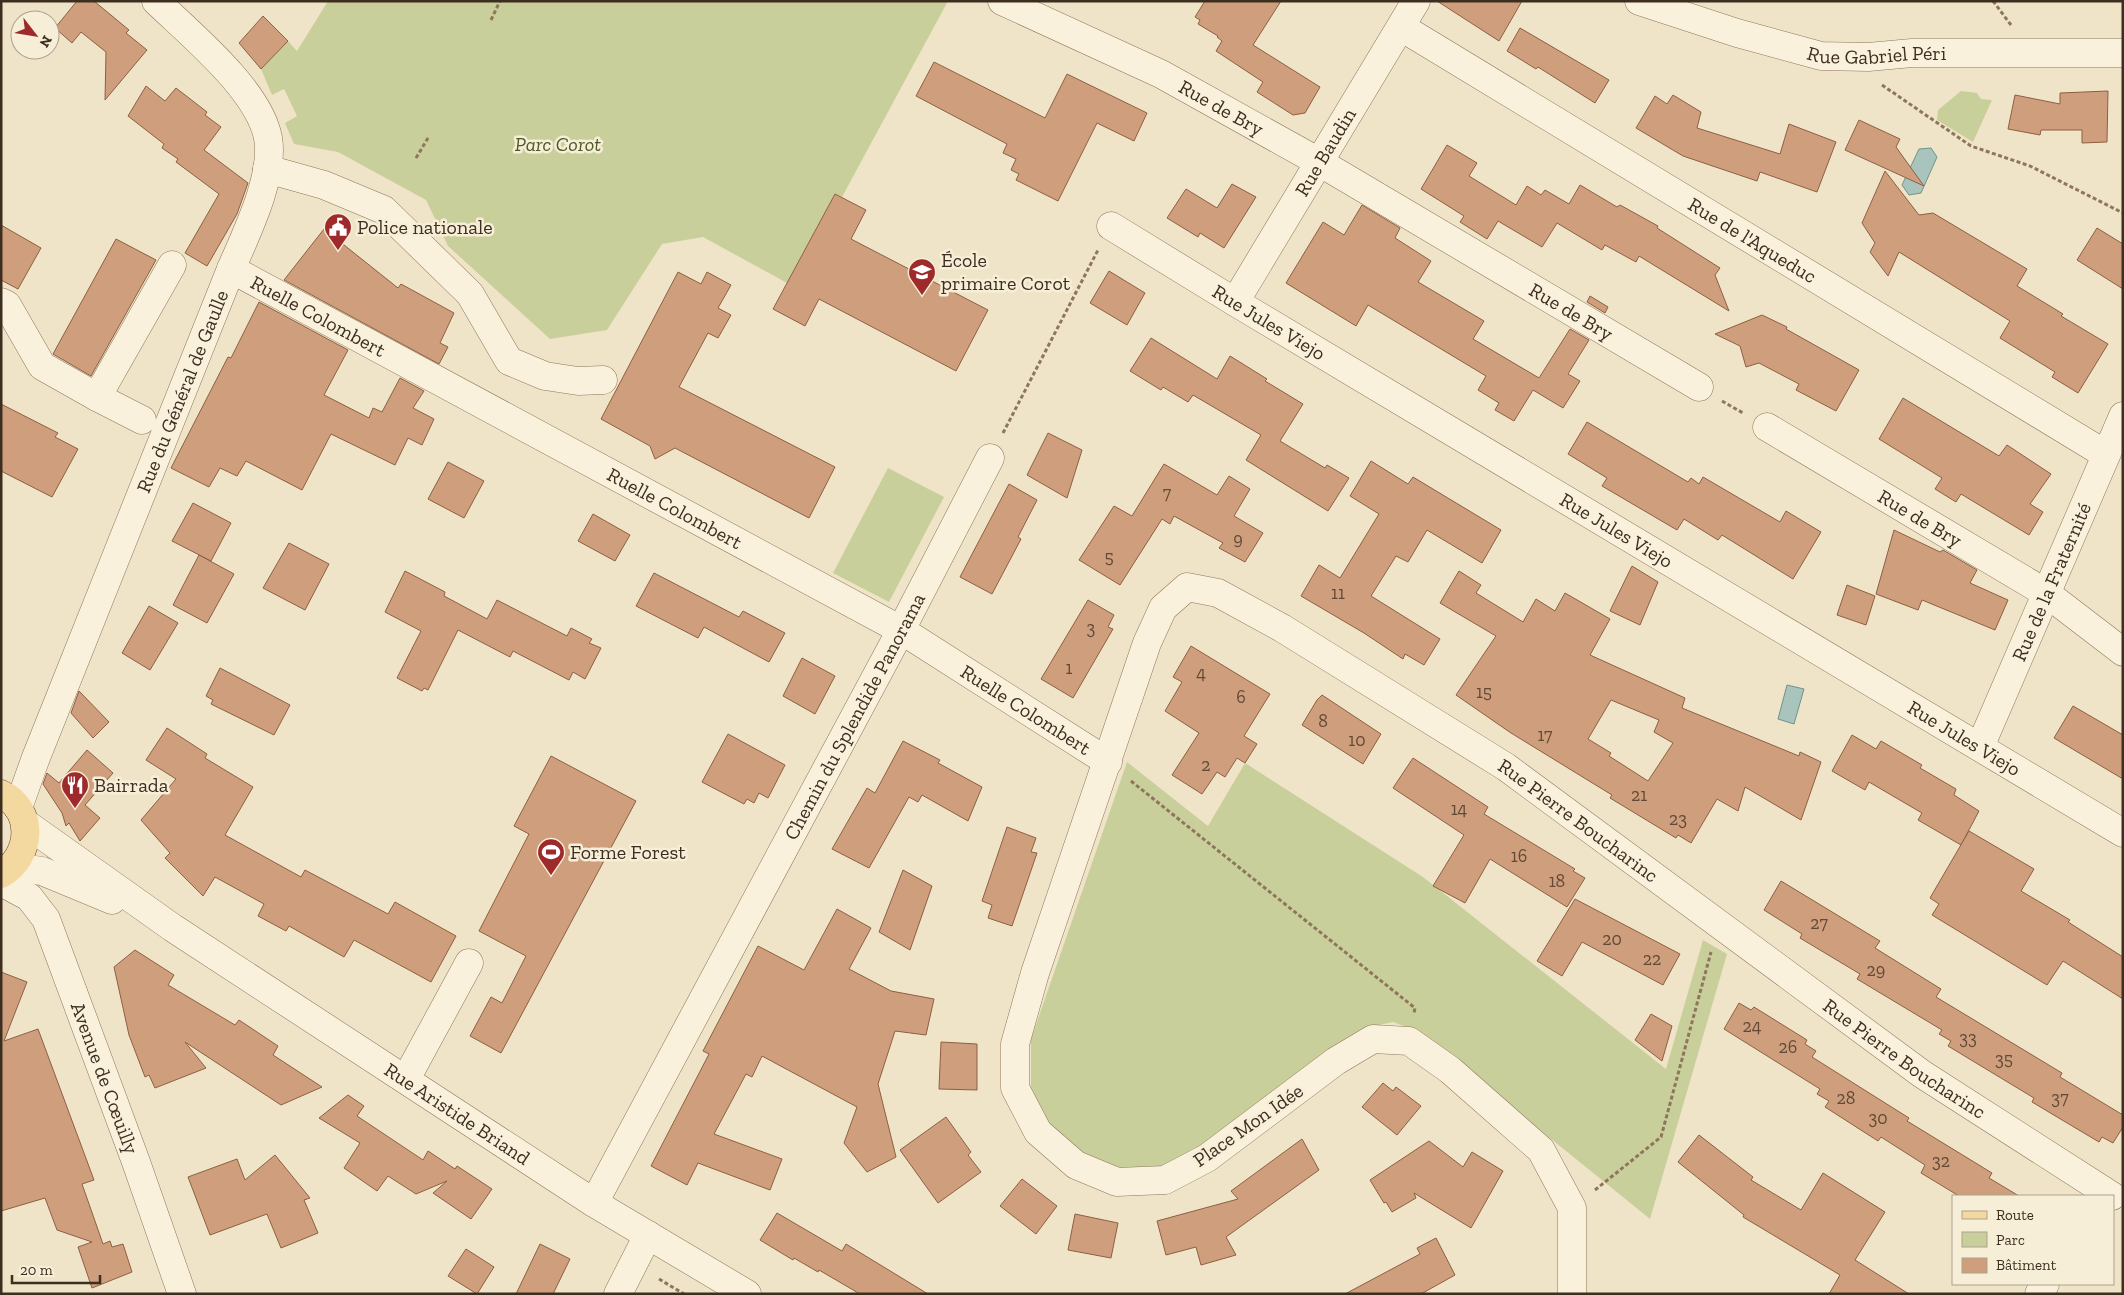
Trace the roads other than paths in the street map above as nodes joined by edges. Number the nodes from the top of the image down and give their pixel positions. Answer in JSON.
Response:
{"nodes":[{"id":1,"x":156,"y":1,"type":"edge"},
{"id":2,"x":1002,"y":1,"type":"edge"},
{"id":3,"x":1416,"y":1,"type":"edge"},
{"id":4,"x":1639,"y":1,"type":"edge"},
{"id":5,"x":1401,"y":27,"type":"junction"},
{"id":6,"x":2123,"y":53,"type":"edge"},
{"id":7,"x":1319,"y":162,"type":"junction"},
{"id":8,"x":266,"y":169,"type":"junction"},
{"id":9,"x":1111,"y":226,"type":"road end"},
{"id":10,"x":172,"y":266,"type":"dead end"},
{"id":11,"x":231,"y":269,"type":"junction"},
{"id":12,"x":1,"y":302,"type":"edge"},
{"id":13,"x":1235,"y":302,"type":"junction"},
{"id":14,"x":603,"y":380,"type":"dead end"},
{"id":15,"x":1699,"y":387,"type":"road end"},
{"id":16,"x":98,"y":398,"type":"junction"},
{"id":17,"x":2123,"y":416,"type":"edge"},
{"id":18,"x":142,"y":420,"type":"dead end"},
{"id":19,"x":1767,"y":428,"type":"road end"},
{"id":20,"x":2105,"y":454,"type":"junction"},
{"id":21,"x":990,"y":458,"type":"road end"},
{"id":22,"x":2046,"y":593,"type":"junction"},
{"id":23,"x":901,"y":630,"type":"junction"},
{"id":24,"x":2123,"y":652,"type":"edge"},
{"id":25,"x":1980,"y":747,"type":"junction"},
{"id":26,"x":1108,"y":762,"type":"junction"},
{"id":27,"x":15,"y":808,"type":"edge"},
{"id":28,"x":2123,"y":833,"type":"edge"},
{"id":29,"x":5,"y":874,"type":"edge"},
{"id":30,"x":173,"y":928,"type":"junction"},
{"id":31,"x":469,"y":963,"type":"dead end"},
{"id":32,"x":406,"y":1079,"type":"junction"},
{"id":33,"x":2105,"y":1194,"type":"edge"},
{"id":34,"x":594,"y":1203,"type":"junction"},
{"id":35,"x":648,"y":1235,"type":"junction"},
{"id":36,"x":182,"y":1294,"type":"edge"},
{"id":37,"x":618,"y":1294,"type":"edge"},
{"id":38,"x":747,"y":1294,"type":"edge"},
{"id":39,"x":1572,"y":1294,"type":"edge"}],
"edges":[{"from":1,"to":8,"type":"street","name":"Rue du Général de Gaulle"},
{"from":2,"to":7,"type":"street","name":"Rue de Bry"},
{"from":3,"to":5,"type":"street","name":"Rue Baudin"},
{"from":4,"to":6,"type":"street","name":"Rue Gabriel Péri"},
{"from":5,"to":7,"type":"street","name":"Rue Baudin"},
{"from":5,"to":20,"type":"street","name":"Rue de l'Aqueduc"},
{"from":7,"to":13,"type":"street","name":"Rue Baudin"},
{"from":7,"to":15,"type":"street","name":"Rue de Bry"},
{"from":8,"to":11,"type":"street","name":"Rue du Général de Gaulle"},
{"from":8,"to":14,"type":"street"},
{"from":9,"to":13,"type":"street","name":"Rue Jules Viejo"},
{"from":10,"to":16,"type":"street"},
{"from":11,"to":23,"type":"street","name":"Ruelle Colombert"},
{"from":11,"to":27,"type":"street","name":"Rue du Général de Gaulle"},
{"from":12,"to":16,"type":"street"},
{"from":13,"to":25,"type":"street","name":"Rue Jules Viejo"},
{"from":16,"to":18,"type":"street"},
{"from":17,"to":20,"type":"street","name":"Rue de la Fraternité"},
{"from":19,"to":22,"type":"street","name":"Rue de Bry"},
{"from":20,"to":22,"type":"street","name":"Rue de la Fraternité"},
{"from":21,"to":23,"type":"street","name":"Chemin du Splendide Panorama"},
{"from":22,"to":24,"type":"street","name":"Rue de Bry"},
{"from":22,"to":25,"type":"street","name":"Rue de la Fraternité"},
{"from":23,"to":26,"type":"street","name":"Ruelle Colombert"},
{"from":23,"to":34,"type":"street","name":"Chemin du Splendide Panorama"},
{"from":25,"to":28,"type":"street","name":"Rue Jules Viejo"},
{"from":26,"to":33,"type":"street","name":"Rue Pierre Boucharinc"},
{"from":26,"to":39,"type":"street","name":"Place Mon Idée"},
{"from":27,"to":29,"type":"main road"},
{"from":27,"to":30,"type":"street","name":"Rue Aristide Briand"},
{"from":29,"to":30,"type":"street","name":"Rue Aristide Briand"},
{"from":29,"to":36,"type":"street","name":"Avenue de Cœuilly"},
{"from":30,"to":32,"type":"street","name":"Rue Aristide Briand"},
{"from":31,"to":32,"type":"street"},
{"from":32,"to":34,"type":"street","name":"Rue Aristide Briand"},
{"from":34,"to":35,"type":"street","name":"Rue Aristide Briand"},
{"from":35,"to":37,"type":"street"},
{"from":35,"to":38,"type":"street","name":"Rue Aristide Briand"}]}
